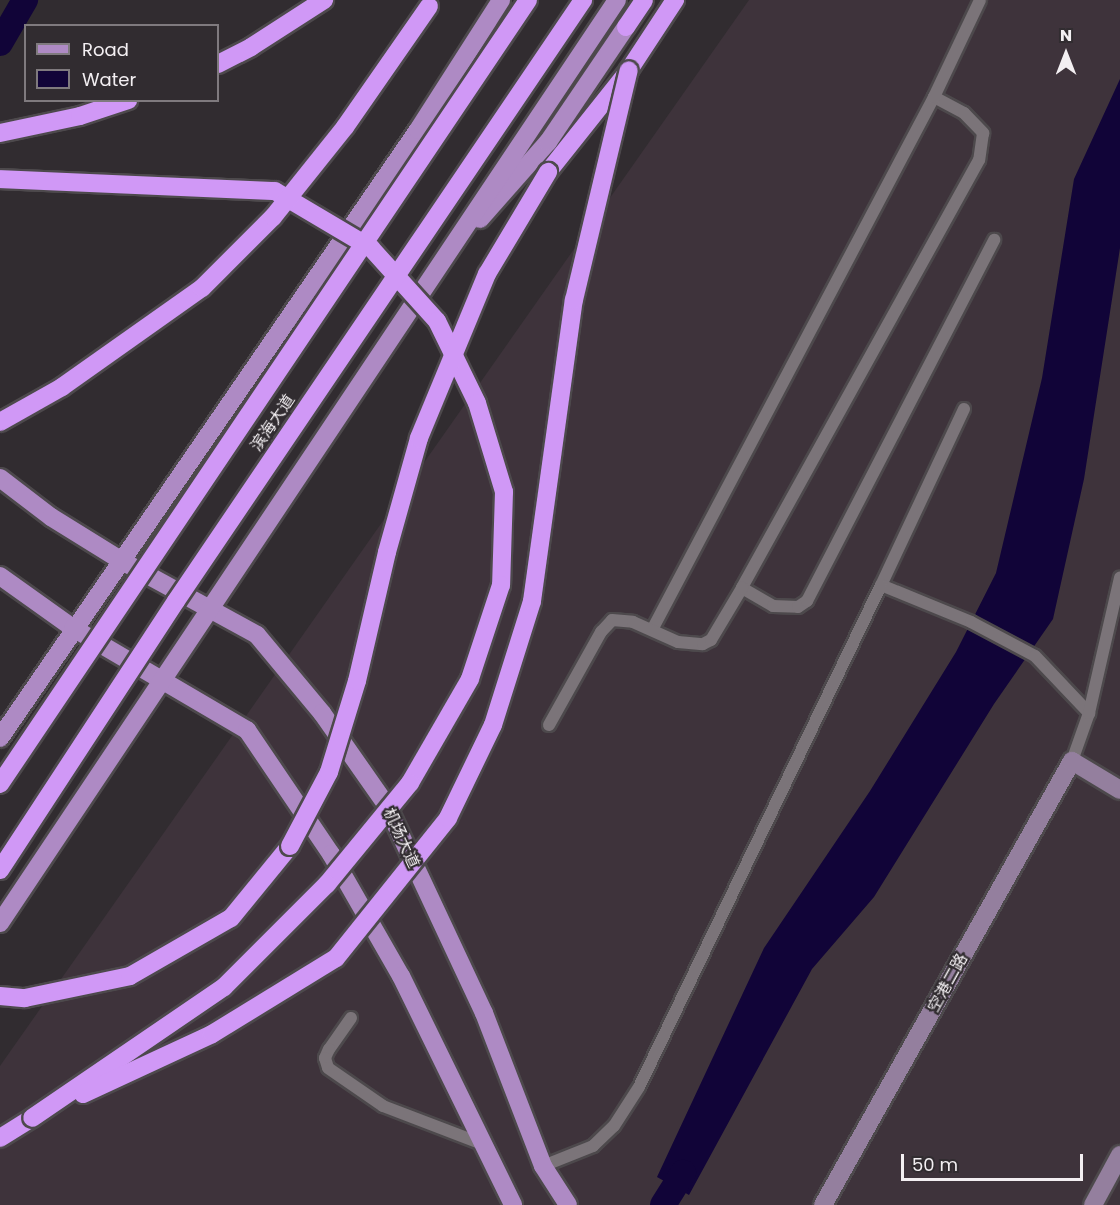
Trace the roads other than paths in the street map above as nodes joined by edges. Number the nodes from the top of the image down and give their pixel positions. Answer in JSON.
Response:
{"nodes":[{"id":1,"x":324,"y":0,"type":"edge"},
{"id":2,"x":433,"y":0,"type":"edge"},
{"id":3,"x":501,"y":0,"type":"edge"},
{"id":4,"x":528,"y":0,"type":"edge"},
{"id":5,"x":583,"y":0,"type":"edge"},
{"id":6,"x":616,"y":0,"type":"edge"},
{"id":7,"x":644,"y":0,"type":"edge"},
{"id":8,"x":675,"y":0,"type":"edge"},
{"id":9,"x":980,"y":0,"type":"edge"},
{"id":10,"x":626,"y":27,"type":"joint"},
{"id":11,"x":219,"y":64,"type":"edge"},
{"id":12,"x":629,"y":70,"type":"junction"},
{"id":13,"x":934,"y":97,"type":"junction"},
{"id":14,"x":122,"y":102,"type":"edge"},
{"id":15,"x":0,"y":133,"type":"edge"},
{"id":16,"x":0,"y":178,"type":"edge"},
{"id":17,"x":994,"y":240,"type":"dead end"},
{"id":18,"x":441,"y":262,"type":"junction"},
{"id":19,"x":964,"y":409,"type":"dead end"},
{"id":20,"x":0,"y":422,"type":"edge"},
{"id":21,"x":0,"y":478,"type":"edge"},
{"id":22,"x":122,"y":561,"type":"junction"},
{"id":23,"x":0,"y":576,"type":"edge"},
{"id":24,"x":1120,"y":578,"type":"edge"},
{"id":25,"x":881,"y":585,"type":"junction"},
{"id":26,"x":742,"y":588,"type":"junction"},
{"id":27,"x":211,"y":610,"type":"junction"},
{"id":28,"x":73,"y":628,"type":"junction"},
{"id":29,"x":652,"y":630,"type":"junction"},
{"id":30,"x":163,"y":680,"type":"junction"},
{"id":31,"x":1089,"y":714,"type":"junction"},
{"id":32,"x":549,"y":725,"type":"dead end"},
{"id":33,"x":0,"y":738,"type":"edge"},
{"id":34,"x":1072,"y":761,"type":"junction"},
{"id":35,"x":0,"y":784,"type":"edge"},
{"id":36,"x":1120,"y":790,"type":"edge"},
{"id":37,"x":0,"y":870,"type":"edge"},
{"id":38,"x":0,"y":923,"type":"edge"},
{"id":39,"x":0,"y":996,"type":"edge"},
{"id":40,"x":351,"y":1018,"type":"dead end"},
{"id":41,"x":33,"y":1118,"type":"junction"},
{"id":42,"x":0,"y":1138,"type":"edge"},
{"id":43,"x":480,"y":1143,"type":"junction"},
{"id":44,"x":1120,"y":1155,"type":"edge"},
{"id":45,"x":543,"y":1166,"type":"junction"},
{"id":46,"x":513,"y":1205,"type":"edge"},
{"id":47,"x":568,"y":1205,"type":"edge"},
{"id":48,"x":823,"y":1205,"type":"edge"},
{"id":49,"x":1093,"y":1205,"type":"edge"}],
"edges":[{"from":1,"to":11,"type":"highway"},
{"from":2,"to":20,"type":"highway","bridge":true},
{"from":3,"to":22,"type":"main road"},
{"from":4,"to":35,"type":"highway","name":"滨海大道","bridge":true},
{"from":5,"to":37,"type":"highway","name":"滨海大道","bridge":true},
{"from":6,"to":18,"type":"main road"},
{"from":7,"to":10,"type":"highway"},
{"from":8,"to":12,"type":"highway"},
{"from":9,"to":13,"type":"lane"},
{"from":10,"to":18,"type":"main road"},
{"from":12,"to":39,"type":"highway","bridge":true},
{"from":12,"to":41,"type":"highway","bridge":true},
{"from":13,"to":26,"type":"lane"},
{"from":13,"to":29,"type":"lane"},
{"from":14,"to":15,"type":"highway"},
{"from":16,"to":41,"type":"highway","bridge":true},
{"from":17,"to":26,"type":"lane"},
{"from":18,"to":27,"type":"main road"},
{"from":19,"to":25,"type":"lane"},
{"from":21,"to":22,"type":"main road","name":"机场大道"},
{"from":22,"to":27,"type":"main road","name":"机场大道"},
{"from":22,"to":28,"type":"main road"},
{"from":23,"to":28,"type":"main road"},
{"from":24,"to":31,"type":"lane"},
{"from":25,"to":31,"type":"lane"},
{"from":25,"to":45,"type":"lane"},
{"from":26,"to":29,"type":"lane"},
{"from":27,"to":30,"type":"main road"},
{"from":27,"to":45,"type":"main road","name":"机场大道"},
{"from":28,"to":30,"type":"main road"},
{"from":28,"to":33,"type":"main road"},
{"from":29,"to":32,"type":"lane"},
{"from":30,"to":38,"type":"main road"},
{"from":30,"to":43,"type":"main road"},
{"from":31,"to":34,"type":"lane"},
{"from":34,"to":36,"type":"main road"},
{"from":34,"to":48,"type":"main road","name":"空港二路"},
{"from":40,"to":43,"type":"lane"},
{"from":41,"to":42,"type":"highway"},
{"from":43,"to":46,"type":"main road"},
{"from":44,"to":49,"type":"main road"},
{"from":45,"to":47,"type":"main road","name":"机场大道"}]}
